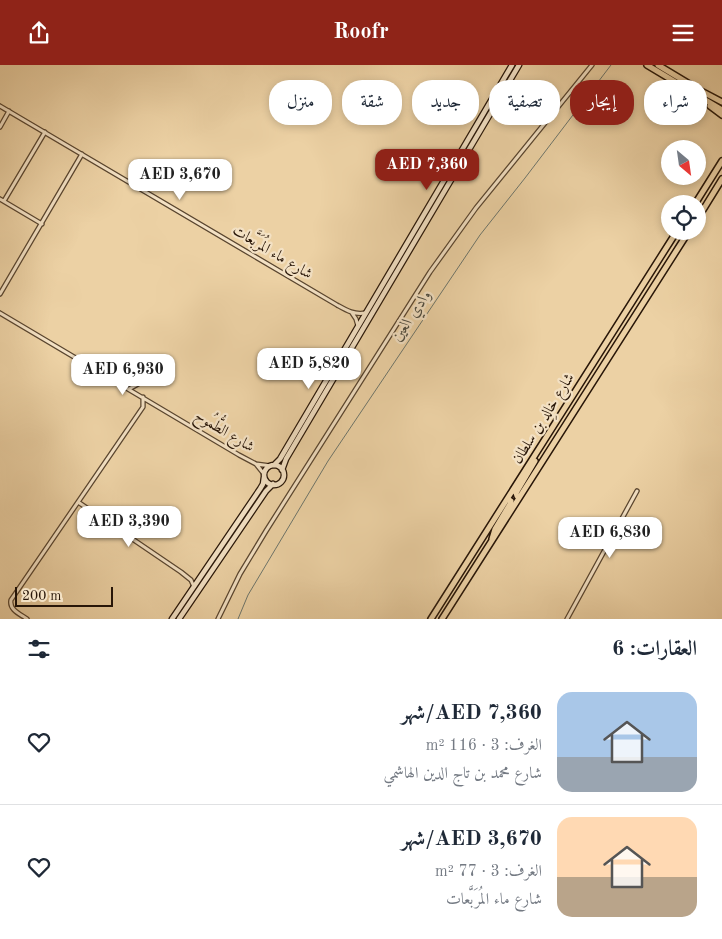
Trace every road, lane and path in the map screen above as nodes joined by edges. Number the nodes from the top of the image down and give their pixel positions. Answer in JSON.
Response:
{"nodes":[{"id":1,"x":512,"y":65,"type":"edge"},
{"id":2,"x":519,"y":65,"type":"edge"},
{"id":3,"x":592,"y":65,"type":"edge"},
{"id":4,"x":647,"y":65,"type":"edge"},
{"id":5,"x":656,"y":67,"type":"edge"},
{"id":6,"x":503,"y":80,"type":"edge"},
{"id":7,"x":510,"y":80,"type":"edge"},
{"id":8,"x":678,"y":80,"type":"edge"},
{"id":9,"x":707,"y":91,"type":"edge"},
{"id":10,"x":707,"y":96,"type":"edge"},
{"id":11,"x":707,"y":98,"type":"edge"},
{"id":12,"x":722,"y":98,"type":"edge"},
{"id":13,"x":722,"y":102,"type":"edge"},
{"id":14,"x":489,"y":104,"type":"edge"},
{"id":15,"x":707,"y":104,"type":"edge"},
{"id":16,"x":0,"y":106,"type":"edge"},
{"id":17,"x":722,"y":110,"type":"edge"},
{"id":18,"x":9,"y":111,"type":"junction"},
{"id":19,"x":722,"y":115,"type":"edge"},
{"id":20,"x":489,"y":116,"type":"edge"},
{"id":21,"x":0,"y":127,"type":"edge"},
{"id":22,"x":45,"y":132,"type":"junction"},
{"id":23,"x":82,"y":154,"type":"junction"},
{"id":24,"x":722,"y":157,"type":"edge"},
{"id":25,"x":722,"y":161,"type":"edge"},
{"id":26,"x":713,"y":176,"type":"junction"},
{"id":27,"x":722,"y":179,"type":"edge"},
{"id":28,"x":701,"y":195,"type":"edge"},
{"id":29,"x":0,"y":199,"type":"edge"},
{"id":30,"x":4,"y":201,"type":"junction"},
{"id":31,"x":706,"y":205,"type":"edge"},
{"id":32,"x":42,"y":224,"type":"junction"},
{"id":33,"x":671,"y":240,"type":"edge"},
{"id":34,"x":683,"y":240,"type":"edge"},
{"id":35,"x":0,"y":294,"type":"edge"},
{"id":36,"x":0,"y":313,"type":"edge"},
{"id":37,"x":351,"y":313,"type":"junction"},
{"id":38,"x":366,"y":313,"type":"junction"},
{"id":39,"x":358,"y":326,"type":"junction"},
{"id":40,"x":138,"y":384,"type":"dead end"},
{"id":41,"x":129,"y":389,"type":"junction"},
{"id":42,"x":143,"y":397,"type":"junction"},
{"id":43,"x":153,"y":403,"type":"junction"},
{"id":44,"x":143,"y":407,"type":"junction"},
{"id":45,"x":536,"y":454,"type":"junction"},
{"id":46,"x":256,"y":464,"type":"junction"},
{"id":47,"x":272,"y":465,"type":"junction"},
{"id":48,"x":282,"y":470,"type":"junction"},
{"id":49,"x":264,"y":476,"type":"junction"},
{"id":50,"x":274,"y":484,"type":"junction"},
{"id":51,"x":636,"y":491,"type":"dead end"},
{"id":52,"x":519,"y":498,"type":"junction"},
{"id":53,"x":508,"y":499,"type":"junction"},
{"id":54,"x":78,"y":502,"type":"junction"},
{"id":55,"x":491,"y":544,"type":"junction"},
{"id":56,"x":200,"y":578,"type":"junction"},
{"id":57,"x":191,"y":579,"type":"junction"},
{"id":58,"x":194,"y":587,"type":"junction"},
{"id":59,"x":444,"y":617,"type":"edge"},
{"id":60,"x":27,"y":619,"type":"edge"},
{"id":61,"x":172,"y":619,"type":"edge"},
{"id":62,"x":179,"y":619,"type":"edge"},
{"id":63,"x":218,"y":619,"type":"edge"},
{"id":64,"x":431,"y":619,"type":"edge"},
{"id":65,"x":567,"y":619,"type":"edge"}],
"edges":[{"from":1,"to":6,"type":"street"},
{"from":2,"to":7,"type":"street"},
{"from":3,"to":63,"type":"street"},
{"from":4,"to":5,"type":"main road"},
{"from":5,"to":8,"type":"main road"},
{"from":9,"to":12,"type":"main road"},
{"from":10,"to":13,"type":"main road"},
{"from":11,"to":17,"type":"main road"},
{"from":14,"to":38,"type":"street"},
{"from":15,"to":19,"type":"main road"},
{"from":16,"to":18,"type":"street","name":"شارع ماء المُرَبَّعات"},
{"from":18,"to":21,"type":"street"},
{"from":18,"to":22,"type":"street","name":"شارع ماء المُرَبَّعات"},
{"from":20,"to":48,"type":"street"},
{"from":22,"to":23,"type":"street","name":"شارع ماء المُرَبَّعات"},
{"from":22,"to":30,"type":"street"},
{"from":23,"to":32,"type":"street"},
{"from":23,"to":37,"type":"street","name":"شارع ماء المُرَبَّعات"},
{"from":24,"to":26,"type":"main road"},
{"from":25,"to":26,"type":"main road"},
{"from":26,"to":28,"type":"main road"},
{"from":27,"to":31,"type":"main road"},
{"from":29,"to":30,"type":"street"},
{"from":30,"to":32,"type":"street"},
{"from":32,"to":35,"type":"street"},
{"from":33,"to":45,"type":"main road","name":"شارع خالِد بن سلطان"},
{"from":34,"to":52,"type":"main road","name":"شارع خالِد بن سلطان"},
{"from":36,"to":41,"type":"street","name":"شارع الطُّمُوح"},
{"from":37,"to":38,"type":"street"},
{"from":37,"to":39,"type":"street"},
{"from":38,"to":39,"type":"street"},
{"from":39,"to":47,"type":"street"},
{"from":40,"to":41,"type":"street"},
{"from":41,"to":42,"type":"street","name":"شارع الطُّمُوح"},
{"from":42,"to":43,"type":"street","name":"شارع الطُّمُوح"},
{"from":42,"to":44,"type":"street"},
{"from":43,"to":44,"type":"street"},
{"from":43,"to":46,"type":"street","name":"شارع الطُّمُوح"},
{"from":44,"to":54,"type":"street"},
{"from":45,"to":52,"type":"main road"},
{"from":45,"to":53,"type":"main road","name":"شارع خالِد بن سلطان"},
{"from":46,"to":47,"type":"street","name":"شارع الطُّمُوح"},
{"from":46,"to":49,"type":"street","name":"شارع الطُّمُوح"},
{"from":47,"to":48,"type":"street"},
{"from":47,"to":49,"type":"street"},
{"from":48,"to":50,"type":"street"},
{"from":49,"to":50,"type":"street"},
{"from":49,"to":56,"type":"street"},
{"from":50,"to":62,"type":"street"},
{"from":51,"to":65,"type":"street"},
{"from":52,"to":55,"type":"main road","name":"شارع خالِد بن سلطان"},
{"from":53,"to":55,"type":"main road"},
{"from":53,"to":64,"type":"main road","name":"شارع خالِد بن سلطان"},
{"from":54,"to":57,"type":"street"},
{"from":54,"to":60,"type":"street"},
{"from":55,"to":59,"type":"main road","name":"شارع خالِد بن سلطان"},
{"from":56,"to":57,"type":"street"},
{"from":56,"to":58,"type":"street"},
{"from":57,"to":58,"type":"street"},
{"from":58,"to":61,"type":"street"}]}
